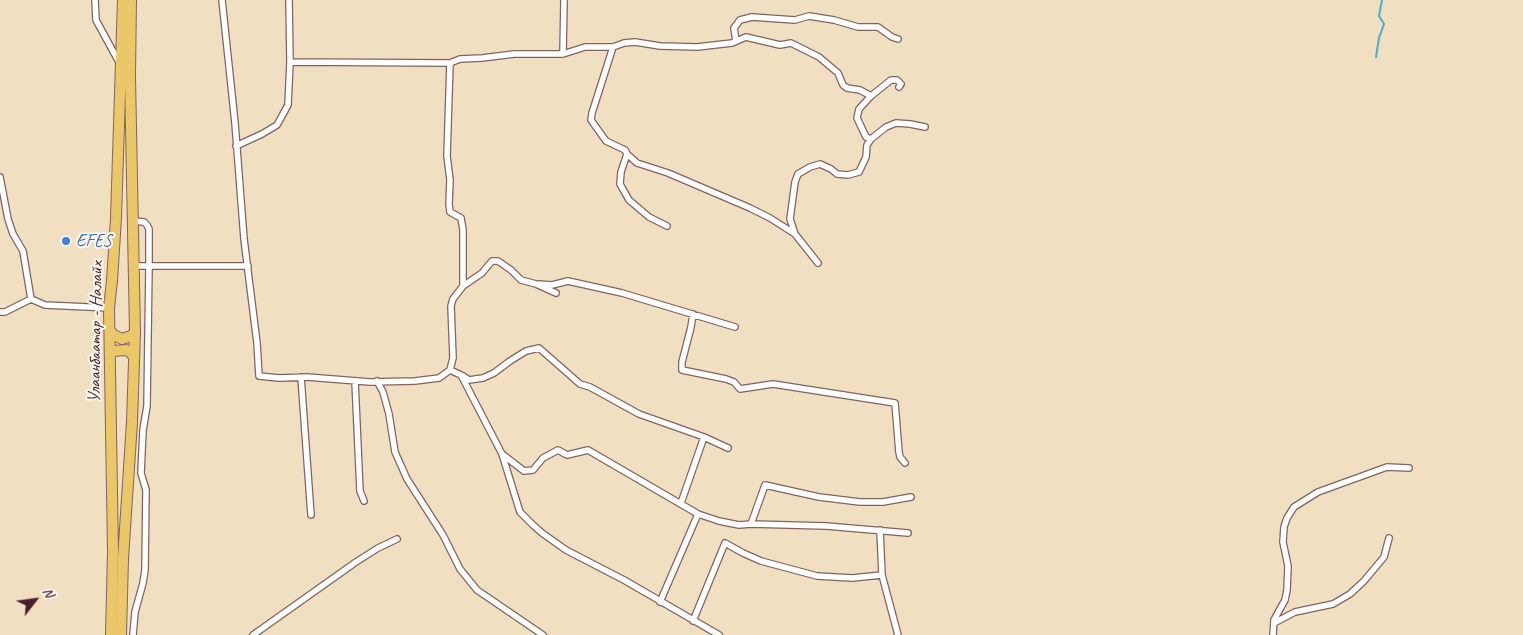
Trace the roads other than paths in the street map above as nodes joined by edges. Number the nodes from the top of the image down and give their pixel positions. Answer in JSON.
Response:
{"nodes":[{"id":1,"x":95,"y":0,"type":"edge"},
{"id":2,"x":123,"y":0,"type":"edge"},
{"id":3,"x":131,"y":0,"type":"edge"},
{"id":4,"x":222,"y":0,"type":"edge"},
{"id":5,"x":289,"y":0,"type":"edge"},
{"id":6,"x":564,"y":0,"type":"edge"},
{"id":7,"x":898,"y":38,"type":"dead end"},
{"id":8,"x":736,"y":41,"type":"junction"},
{"id":9,"x":613,"y":47,"type":"junction"},
{"id":10,"x":563,"y":54,"type":"junction"},
{"id":11,"x":290,"y":62,"type":"junction"},
{"id":12,"x":450,"y":64,"type":"junction"},
{"id":13,"x":121,"y":65,"type":"junction"},
{"id":14,"x":899,"y":87,"type":"dead end"},
{"id":15,"x":871,"y":96,"type":"junction"},
{"id":16,"x":925,"y":127,"type":"dead end"},
{"id":17,"x":871,"y":139,"type":"junction"},
{"id":18,"x":236,"y":146,"type":"junction"},
{"id":19,"x":627,"y":154,"type":"junction"},
{"id":20,"x":0,"y":177,"type":"edge"},
{"id":21,"x":1,"y":187,"type":"edge"},
{"id":22,"x":0,"y":209,"type":"edge"},
{"id":23,"x":8,"y":219,"type":"junction"},
{"id":24,"x":132,"y":222,"type":"junction"},
{"id":25,"x":667,"y":226,"type":"dead end"},
{"id":26,"x":795,"y":234,"type":"junction"},
{"id":27,"x":818,"y":263,"type":"dead end"},
{"id":28,"x":134,"y":266,"type":"junction"},
{"id":29,"x":149,"y":266,"type":"junction"},
{"id":30,"x":248,"y":266,"type":"junction"},
{"id":31,"x":536,"y":284,"type":"junction"},
{"id":32,"x":462,"y":286,"type":"junction"},
{"id":33,"x":556,"y":293,"type":"dead end"},
{"id":34,"x":30,"y":299,"type":"junction"},
{"id":35,"x":109,"y":308,"type":"junction"},
{"id":36,"x":0,"y":312,"type":"edge"},
{"id":37,"x":692,"y":314,"type":"junction"},
{"id":38,"x":735,"y":326,"type":"dead end"},
{"id":39,"x":110,"y":331,"type":"junction"},
{"id":40,"x":135,"y":332,"type":"junction"},
{"id":41,"x":110,"y":354,"type":"junction"},
{"id":42,"x":134,"y":357,"type":"junction"},
{"id":43,"x":450,"y":370,"type":"junction"},
{"id":44,"x":461,"y":375,"type":"junction"},
{"id":45,"x":301,"y":377,"type":"junction"},
{"id":46,"x":355,"y":381,"type":"junction"},
{"id":47,"x":376,"y":381,"type":"junction"},
{"id":48,"x":704,"y":437,"type":"junction"},
{"id":49,"x":728,"y":448,"type":"dead end"},
{"id":50,"x":502,"y":454,"type":"junction"},
{"id":51,"x":905,"y":463,"type":"dead end"},
{"id":52,"x":1409,"y":468,"type":"dead end"},
{"id":53,"x":911,"y":497,"type":"dead end"},
{"id":54,"x":364,"y":501,"type":"dead end"},
{"id":55,"x":681,"y":503,"type":"junction"},
{"id":56,"x":698,"y":514,"type":"junction"},
{"id":57,"x":311,"y":515,"type":"dead end"},
{"id":58,"x":750,"y":524,"type":"junction"},
{"id":59,"x":880,"y":530,"type":"junction"},
{"id":60,"x":908,"y":533,"type":"dead end"},
{"id":61,"x":1389,"y":538,"type":"dead end"},
{"id":62,"x":397,"y":539,"type":"dead end"},
{"id":63,"x":882,"y":575,"type":"junction"},
{"id":64,"x":660,"y":602,"type":"junction"},
{"id":65,"x":694,"y":621,"type":"junction"},
{"id":66,"x":1274,"y":623,"type":"junction"},
{"id":67,"x":111,"y":635,"type":"edge"},
{"id":68,"x":121,"y":635,"type":"edge"},
{"id":69,"x":133,"y":635,"type":"edge"},
{"id":70,"x":253,"y":635,"type":"edge"},
{"id":71,"x":543,"y":635,"type":"edge"},
{"id":72,"x":719,"y":635,"type":"edge"},
{"id":73,"x":898,"y":635,"type":"edge"},
{"id":74,"x":1273,"y":635,"type":"edge"}],
"edges":[{"from":1,"to":13,"type":"street"},
{"from":2,"to":13,"type":"highway","name":"Улаанбаатар - Налайх"},
{"from":3,"to":24,"type":"highway","name":"Улаанбаатар - Налайх"},
{"from":4,"to":18,"type":"street"},
{"from":5,"to":11,"type":"street"},
{"from":6,"to":10,"type":"street"},
{"from":7,"to":8,"type":"street"},
{"from":8,"to":9,"type":"street"},
{"from":8,"to":15,"type":"street"},
{"from":9,"to":10,"type":"street"},
{"from":9,"to":19,"type":"street"},
{"from":10,"to":12,"type":"street"},
{"from":11,"to":12,"type":"street"},
{"from":11,"to":18,"type":"street"},
{"from":12,"to":32,"type":"street"},
{"from":13,"to":35,"type":"highway","name":"Улаанбаатар - Налайх"},
{"from":14,"to":15,"type":"street"},
{"from":15,"to":17,"type":"street"},
{"from":16,"to":17,"type":"street"},
{"from":17,"to":26,"type":"street"},
{"from":18,"to":30,"type":"street"},
{"from":19,"to":25,"type":"street"},
{"from":19,"to":26,"type":"street"},
{"from":20,"to":21,"type":"street"},
{"from":21,"to":23,"type":"street"},
{"from":22,"to":23,"type":"street"},
{"from":23,"to":34,"type":"street"},
{"from":24,"to":28,"type":"highway","name":"Улаанбаатар - Налайх"},
{"from":24,"to":29,"type":"street"},
{"from":26,"to":27,"type":"street"},
{"from":28,"to":29,"type":"street"},
{"from":28,"to":40,"type":"highway","name":"Улаанбаатар - Налайх"},
{"from":29,"to":30,"type":"street"},
{"from":29,"to":69,"type":"street"},
{"from":30,"to":45,"type":"street"},
{"from":31,"to":32,"type":"street"},
{"from":31,"to":33,"type":"street"},
{"from":31,"to":37,"type":"street"},
{"from":32,"to":43,"type":"street"},
{"from":34,"to":35,"type":"street"},
{"from":34,"to":36,"type":"street"},
{"from":35,"to":39,"type":"highway","name":"Улаанбаатар - Налайх"},
{"from":37,"to":38,"type":"street"},
{"from":37,"to":51,"type":"street"},
{"from":39,"to":40,"type":"highway"},
{"from":39,"to":41,"type":"highway","name":"Улаанбаатар - Налайх"},
{"from":40,"to":42,"type":"highway","name":"Улаанбаатар - Налайх"},
{"from":41,"to":42,"type":"highway"},
{"from":41,"to":67,"type":"highway","name":"Улаанбаатар - Налайх"},
{"from":42,"to":68,"type":"highway","name":"Улаанбаатар - Налайх"},
{"from":43,"to":44,"type":"street"},
{"from":43,"to":47,"type":"street"},
{"from":44,"to":48,"type":"street"},
{"from":44,"to":50,"type":"street"},
{"from":45,"to":46,"type":"street"},
{"from":45,"to":57,"type":"street"},
{"from":46,"to":47,"type":"street"},
{"from":46,"to":54,"type":"street"},
{"from":47,"to":71,"type":"street"},
{"from":48,"to":49,"type":"street"},
{"from":48,"to":55,"type":"street"},
{"from":50,"to":55,"type":"street"},
{"from":50,"to":64,"type":"street"},
{"from":52,"to":66,"type":"street"},
{"from":53,"to":58,"type":"street"},
{"from":55,"to":56,"type":"street"},
{"from":56,"to":58,"type":"street"},
{"from":56,"to":64,"type":"street"},
{"from":58,"to":59,"type":"street"},
{"from":59,"to":60,"type":"street"},
{"from":59,"to":63,"type":"street"},
{"from":61,"to":66,"type":"street"},
{"from":62,"to":70,"type":"street"},
{"from":63,"to":65,"type":"street"},
{"from":63,"to":73,"type":"street"},
{"from":64,"to":65,"type":"street"},
{"from":65,"to":72,"type":"street"},
{"from":66,"to":74,"type":"street"}]}
